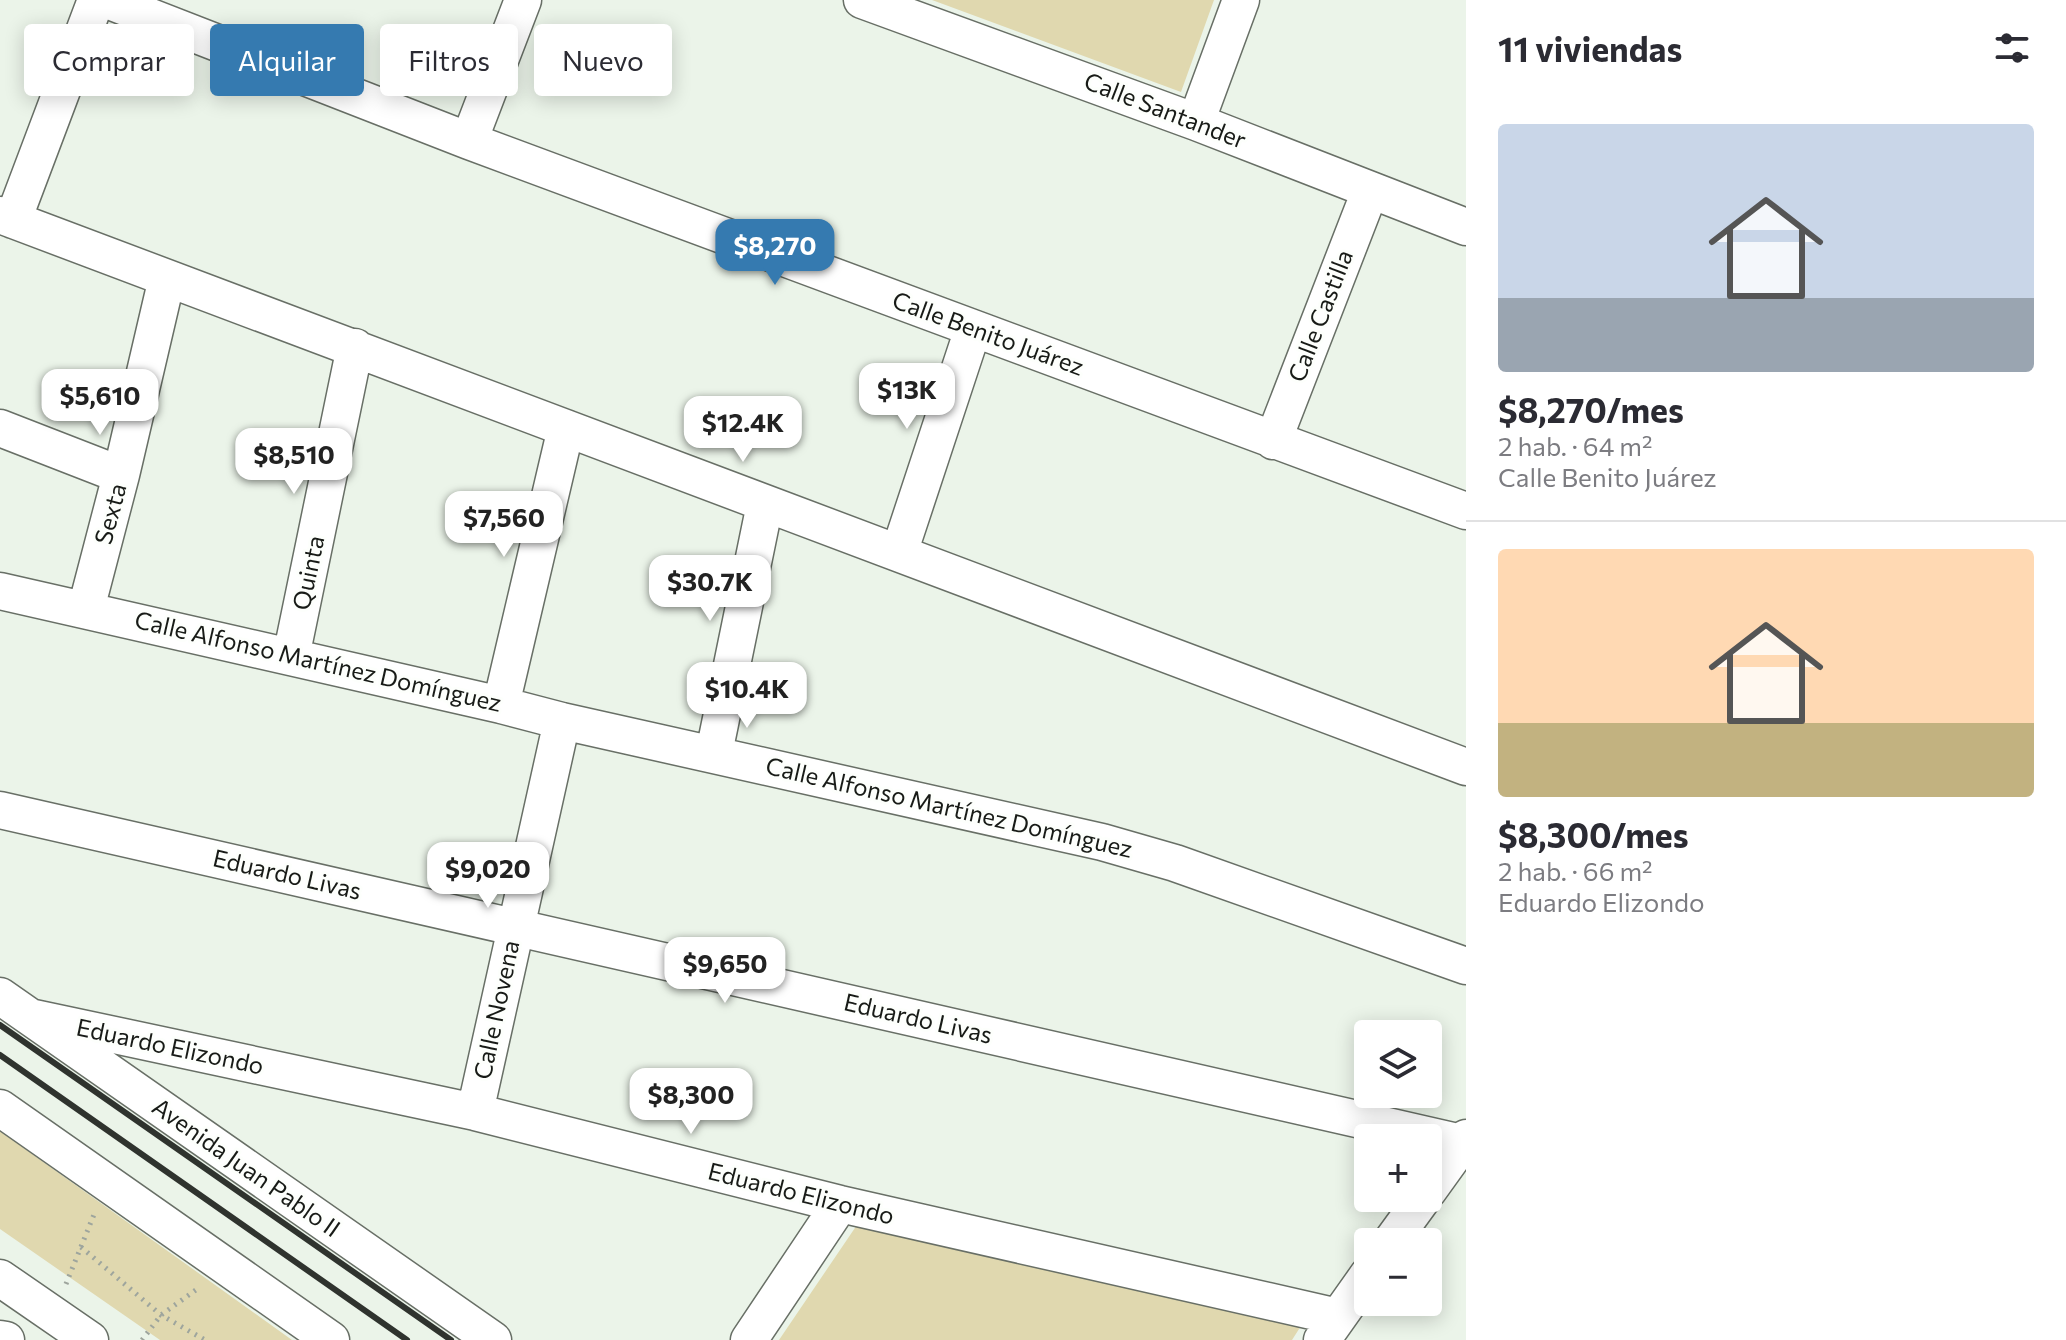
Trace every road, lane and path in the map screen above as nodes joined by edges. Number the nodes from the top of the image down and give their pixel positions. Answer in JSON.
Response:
{"nodes":[{"id":1,"x":96,"y":0,"type":"edge"},
{"id":2,"x":107,"y":0,"type":"edge"},
{"id":3,"x":523,"y":0,"type":"edge"},
{"id":4,"x":862,"y":0,"type":"edge"},
{"id":5,"x":1241,"y":0,"type":"edge"},
{"id":6,"x":1196,"y":122,"type":"junction"},
{"id":7,"x":469,"y":141,"type":"junction"},
{"id":8,"x":1370,"y":191,"type":"junction"},
{"id":9,"x":6,"y":217,"type":"edge"},
{"id":10,"x":1466,"y":227,"type":"edge"},
{"id":11,"x":167,"y":278,"type":"junction"},
{"id":12,"x":973,"y":329,"type":"junction"},
{"id":13,"x":355,"y":347,"type":"junction"},
{"id":14,"x":0,"y":428,"type":"edge"},
{"id":15,"x":566,"y":428,"type":"junction"},
{"id":16,"x":1273,"y":441,"type":"junction"},
{"id":17,"x":121,"y":475,"type":"junction"},
{"id":18,"x":765,"y":504,"type":"junction"},
{"id":19,"x":1466,"y":511,"type":"edge"},
{"id":20,"x":899,"y":553,"type":"junction"},
{"id":21,"x":0,"y":591,"type":"edge"},
{"id":22,"x":86,"y":609,"type":"junction"},
{"id":23,"x":291,"y":657,"type":"junction"},
{"id":24,"x":501,"y":705,"type":"junction"},
{"id":25,"x":562,"y":721,"type":"junction"},
{"id":26,"x":714,"y":753,"type":"junction"},
{"id":27,"x":1466,"y":767,"type":"edge"},
{"id":28,"x":0,"y":810,"type":"edge"},
{"id":29,"x":515,"y":927,"type":"junction"},
{"id":30,"x":1466,"y":966,"type":"edge"},
{"id":31,"x":0,"y":996,"type":"edge"},
{"id":32,"x":30,"y":1017,"type":"junction"},
{"id":33,"x":0,"y":1108,"type":"edge"},
{"id":34,"x":475,"y":1112,"type":"junction"},
{"id":35,"x":1464,"y":1140,"type":"edge"},
{"id":36,"x":1442,"y":1171,"type":"edge"},
{"id":37,"x":109,"y":1184,"type":"junction"},
{"id":38,"x":840,"y":1204,"type":"junction"},
{"id":39,"x":81,"y":1247,"type":"junction"},
{"id":40,"x":231,"y":1269,"type":"junction"},
{"id":41,"x":0,"y":1278,"type":"edge"},
{"id":42,"x":1354,"y":1295,"type":"edge"},
{"id":43,"x":53,"y":1315,"type":"junction"},
{"id":44,"x":161,"y":1315,"type":"junction"},
{"id":45,"x":1330,"y":1328,"type":"edge"},
{"id":46,"x":90,"y":1340,"type":"edge"},
{"id":47,"x":142,"y":1340,"type":"edge"},
{"id":48,"x":205,"y":1340,"type":"edge"},
{"id":49,"x":331,"y":1340,"type":"edge"},
{"id":50,"x":493,"y":1340,"type":"edge"},
{"id":51,"x":749,"y":1340,"type":"edge"}],
"edges":[{"from":1,"to":9,"type":"street"},
{"from":2,"to":7,"type":"street","name":"Calle Benito Juárez"},
{"from":3,"to":7,"type":"street"},
{"from":4,"to":6,"type":"street","name":"Calle Santander"},
{"from":5,"to":6,"type":"street"},
{"from":6,"to":8,"type":"street","name":"Calle Santander"},
{"from":7,"to":12,"type":"street","name":"Calle Benito Juárez"},
{"from":8,"to":10,"type":"street","name":"Calle Santander"},
{"from":8,"to":16,"type":"street","name":"Calle Castilla"},
{"from":9,"to":11,"type":"street"},
{"from":11,"to":13,"type":"street"},
{"from":11,"to":17,"type":"street","name":"Sexta"},
{"from":12,"to":16,"type":"street","name":"Calle Benito Juárez"},
{"from":12,"to":20,"type":"street"},
{"from":13,"to":15,"type":"street"},
{"from":13,"to":23,"type":"street","name":"Quinta"},
{"from":14,"to":17,"type":"street"},
{"from":15,"to":18,"type":"street"},
{"from":15,"to":24,"type":"street"},
{"from":16,"to":19,"type":"street","name":"Calle Benito Juárez"},
{"from":17,"to":22,"type":"street","name":"Sexta"},
{"from":18,"to":20,"type":"street"},
{"from":18,"to":26,"type":"street"},
{"from":20,"to":27,"type":"street"},
{"from":21,"to":22,"type":"street","name":"Calle Alfonso Martínez Domínguez"},
{"from":22,"to":23,"type":"street","name":"Calle Alfonso Martínez Domínguez"},
{"from":23,"to":24,"type":"street","name":"Calle Alfonso Martínez Domínguez"},
{"from":24,"to":25,"type":"street","name":"Calle Alfonso Martínez Domínguez"},
{"from":25,"to":26,"type":"street","name":"Calle Alfonso Martínez Domínguez"},
{"from":25,"to":29,"type":"street","name":"Calle Novena"},
{"from":26,"to":30,"type":"street","name":"Calle Alfonso Martínez Domínguez"},
{"from":28,"to":29,"type":"street","name":"Eduardo Livas"},
{"from":29,"to":34,"type":"street","name":"Calle Novena"},
{"from":29,"to":35,"type":"street","name":"Eduardo Livas"},
{"from":31,"to":32,"type":"street","name":"Avenida Juan Pablo II"},
{"from":32,"to":34,"type":"street","name":"Eduardo Elizondo"},
{"from":32,"to":50,"type":"street","name":"Avenida Juan Pablo II"},
{"from":33,"to":37,"type":"street"},
{"from":34,"to":38,"type":"street","name":"Eduardo Elizondo"},
{"from":35,"to":36,"type":"street"},
{"from":37,"to":39,"type":"path"},
{"from":37,"to":40,"type":"street"},
{"from":38,"to":45,"type":"street","name":"Eduardo Elizondo"},
{"from":38,"to":51,"type":"street"},
{"from":39,"to":43,"type":"path"},
{"from":39,"to":44,"type":"path"},
{"from":40,"to":44,"type":"path"},
{"from":40,"to":49,"type":"street"},
{"from":41,"to":43,"type":"street"},
{"from":42,"to":45,"type":"street"},
{"from":43,"to":46,"type":"street"},
{"from":44,"to":47,"type":"path"},
{"from":44,"to":48,"type":"path"}]}
